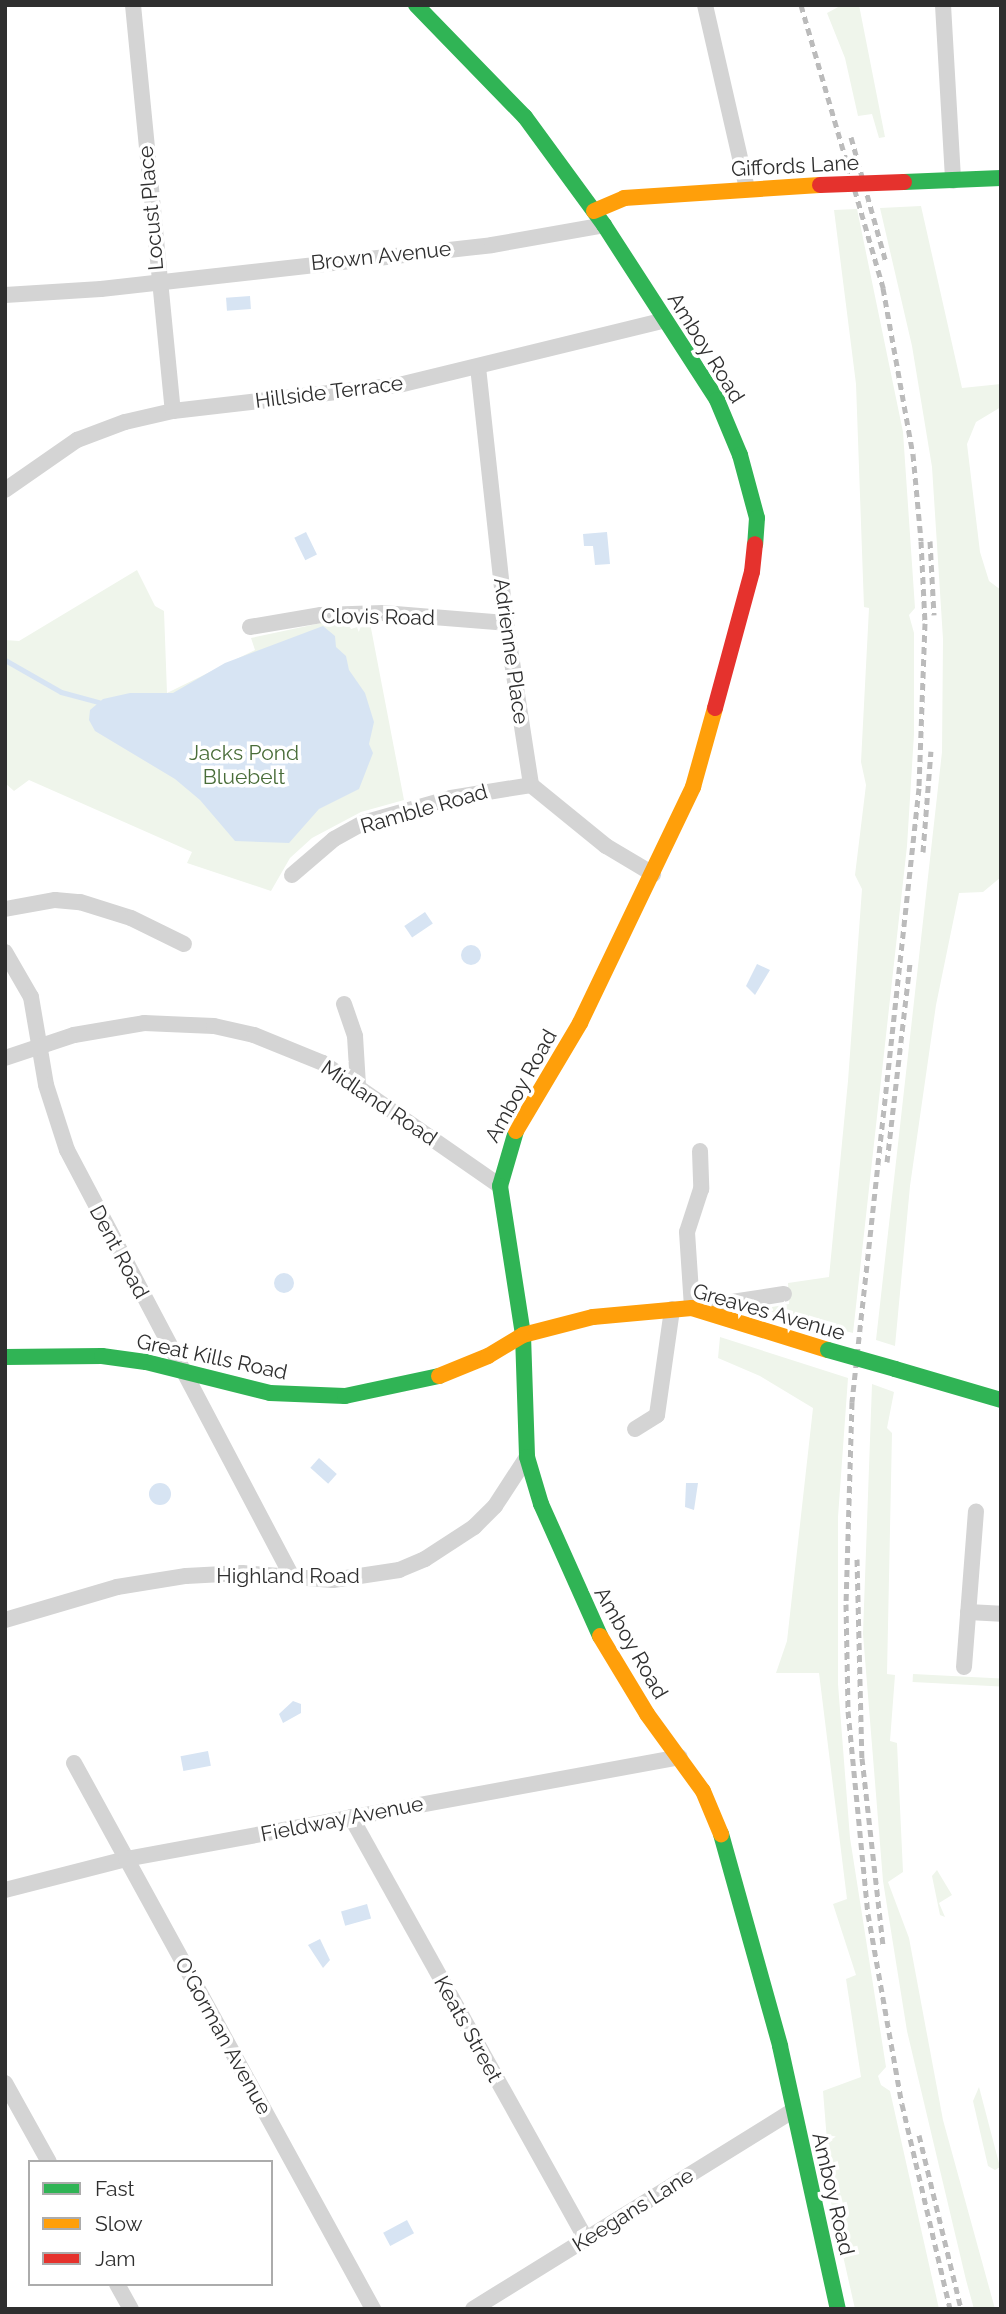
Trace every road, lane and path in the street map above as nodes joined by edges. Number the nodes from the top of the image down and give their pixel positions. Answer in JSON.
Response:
{"nodes":[{"id":1,"x":133,"y":5,"type":"edge"},
{"id":2,"x":416,"y":5,"type":"edge"},
{"id":3,"x":705,"y":5,"type":"edge"},
{"id":4,"x":943,"y":5,"type":"edge"},
{"id":5,"x":1001,"y":178,"type":"edge"},
{"id":6,"x":953,"y":181,"type":"junction"},
{"id":7,"x":747,"y":189,"type":"junction"},
{"id":8,"x":594,"y":211,"type":"junction"},
{"id":9,"x":604,"y":225,"type":"junction"},
{"id":10,"x":157,"y":279,"type":"junction"},
{"id":11,"x":5,"y":295,"type":"edge"},
{"id":12,"x":665,"y":320,"type":"junction"},
{"id":13,"x":478,"y":367,"type":"junction"},
{"id":14,"x":173,"y":411,"type":"junction"},
{"id":15,"x":5,"y":490,"type":"edge"},
{"id":16,"x":506,"y":623,"type":"junction"},
{"id":17,"x":250,"y":627,"type":"dead end"},
{"id":18,"x":531,"y":785,"type":"junction"},
{"id":19,"x":653,"y":874,"type":"junction"},
{"id":20,"x":292,"y":875,"type":"dead end"},
{"id":21,"x":5,"y":909,"type":"edge"},
{"id":22,"x":184,"y":944,"type":"dead end"},
{"id":23,"x":5,"y":952,"type":"edge"},
{"id":24,"x":344,"y":1004,"type":"dead end"},
{"id":25,"x":41,"y":1046,"type":"junction"},
{"id":26,"x":5,"y":1058,"type":"edge"},
{"id":27,"x":358,"y":1085,"type":"junction"},
{"id":28,"x":700,"y":1151,"type":"dead end"},
{"id":29,"x":500,"y":1186,"type":"junction"},
{"id":30,"x":784,"y":1294,"type":"dead end"},
{"id":31,"x":672,"y":1308,"type":"junction"},
{"id":32,"x":692,"y":1308,"type":"junction"},
{"id":33,"x":523,"y":1335,"type":"junction"},
{"id":34,"x":5,"y":1357,"type":"edge"},
{"id":35,"x":186,"y":1371,"type":"junction"},
{"id":36,"x":1001,"y":1400,"type":"edge"},
{"id":37,"x":635,"y":1429,"type":"dead end"},
{"id":38,"x":527,"y":1457,"type":"junction"},
{"id":39,"x":975,"y":1511,"type":"dead end"},
{"id":40,"x":291,"y":1575,"type":"junction"},
{"id":41,"x":968,"y":1612,"type":"junction"},
{"id":42,"x":1001,"y":1614,"type":"edge"},
{"id":43,"x":5,"y":1620,"type":"edge"},
{"id":44,"x":964,"y":1667,"type":"dead end"},
{"id":45,"x":680,"y":1756,"type":"junction"},
{"id":46,"x":74,"y":1763,"type":"dead end"},
{"id":47,"x":351,"y":1817,"type":"junction"},
{"id":48,"x":126,"y":1860,"type":"junction"},
{"id":49,"x":5,"y":1891,"type":"edge"},
{"id":50,"x":5,"y":2083,"type":"edge"},
{"id":51,"x":792,"y":2111,"type":"junction"},
{"id":52,"x":48,"y":2160,"type":"edge"},
{"id":53,"x":586,"y":2240,"type":"junction"},
{"id":54,"x":118,"y":2286,"type":"edge"},
{"id":55,"x":131,"y":2309,"type":"edge"},
{"id":56,"x":373,"y":2309,"type":"edge"},
{"id":57,"x":473,"y":2309,"type":"edge"},
{"id":58,"x":838,"y":2309,"type":"edge"}],
"edges":[{"from":1,"to":10,"type":"street","name":"Locust Place"},
{"from":2,"to":8,"type":"main road","name":"Amboy Road"},
{"from":3,"to":7,"type":"street"},
{"from":4,"to":6,"type":"street"},
{"from":5,"to":6,"type":"main road","name":"Giffords Lane"},
{"from":6,"to":7,"type":"main road","name":"Giffords Lane","bridge":true},
{"from":7,"to":8,"type":"main road","name":"Giffords Lane"},
{"from":8,"to":9,"type":"main road","name":"Amboy Road"},
{"from":9,"to":10,"type":"street","name":"Brown Avenue"},
{"from":9,"to":12,"type":"main road","name":"Amboy Road"},
{"from":10,"to":11,"type":"street","name":"Brown Avenue"},
{"from":10,"to":14,"type":"street","name":"Locust Place"},
{"from":12,"to":13,"type":"street","name":"Hillside Terrace"},
{"from":12,"to":19,"type":"main road","name":"Amboy Road"},
{"from":13,"to":14,"type":"street","name":"Hillside Terrace"},
{"from":13,"to":16,"type":"street","name":"Adrienne Place"},
{"from":14,"to":15,"type":"street","name":"Hillside Terrace"},
{"from":16,"to":17,"type":"street","name":"Clovis Road"},
{"from":16,"to":18,"type":"street","name":"Adrienne Place"},
{"from":18,"to":19,"type":"street"},
{"from":18,"to":20,"type":"street","name":"Ramble Road"},
{"from":19,"to":29,"type":"main road","name":"Amboy Road"},
{"from":21,"to":22,"type":"street"},
{"from":23,"to":25,"type":"street","name":"Dent Road"},
{"from":24,"to":27,"type":"street"},
{"from":25,"to":26,"type":"street","name":"Midland Road"},
{"from":25,"to":27,"type":"street","name":"Midland Road"},
{"from":25,"to":35,"type":"street","name":"Dent Road"},
{"from":27,"to":29,"type":"street","name":"Midland Road"},
{"from":28,"to":32,"type":"street"},
{"from":29,"to":33,"type":"main road","name":"Amboy Road"},
{"from":30,"to":32,"type":"street"},
{"from":31,"to":32,"type":"main road","name":"Greaves Avenue"},
{"from":31,"to":33,"type":"main road","name":"Greaves Avenue"},
{"from":31,"to":37,"type":"street"},
{"from":32,"to":36,"type":"main road","name":"Greaves Avenue","bridge":true},
{"from":33,"to":35,"type":"main road","name":"Great Kills Road"},
{"from":33,"to":38,"type":"main road","name":"Amboy Road"},
{"from":34,"to":35,"type":"main road","name":"Great Kills Road"},
{"from":35,"to":40,"type":"street","name":"Dent Road"},
{"from":38,"to":40,"type":"street","name":"Highland Road"},
{"from":38,"to":45,"type":"main road","name":"Amboy Road"},
{"from":39,"to":41,"type":"street"},
{"from":40,"to":43,"type":"street","name":"Highland Road"},
{"from":41,"to":42,"type":"street"},
{"from":41,"to":44,"type":"street"},
{"from":45,"to":47,"type":"street","name":"Fieldway Avenue"},
{"from":45,"to":51,"type":"main road","name":"Amboy Road"},
{"from":46,"to":48,"type":"street","name":"O'Gorman Avenue"},
{"from":47,"to":48,"type":"street","name":"Fieldway Avenue"},
{"from":47,"to":53,"type":"street","name":"Keats Street"},
{"from":48,"to":49,"type":"street","name":"Fieldway Avenue"},
{"from":48,"to":56,"type":"street","name":"O'Gorman Avenue"},
{"from":50,"to":52,"type":"street"},
{"from":51,"to":53,"type":"street","name":"Keegans Lane"},
{"from":51,"to":58,"type":"main road","name":"Amboy Road"},
{"from":53,"to":57,"type":"street","name":"Keegans Lane"},
{"from":54,"to":55,"type":"street"}]}
